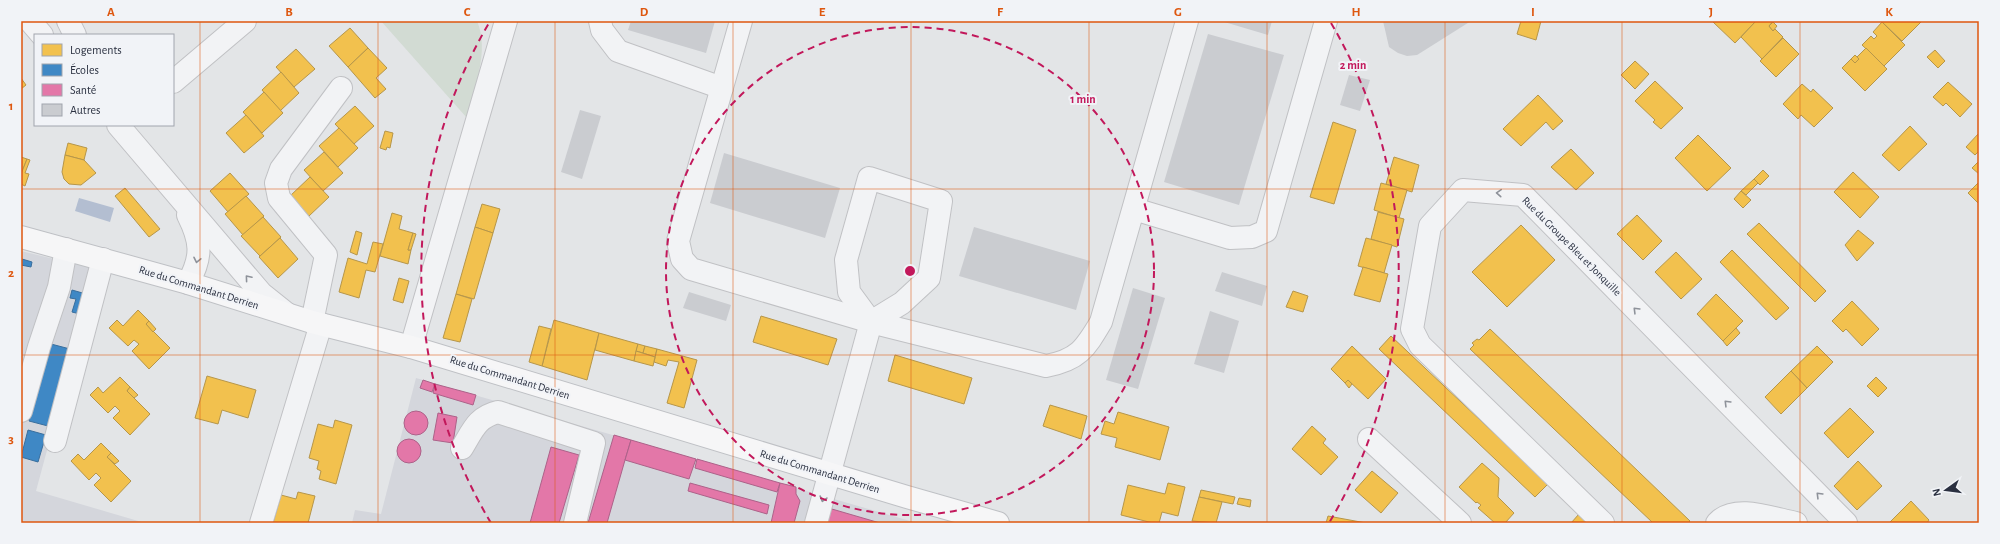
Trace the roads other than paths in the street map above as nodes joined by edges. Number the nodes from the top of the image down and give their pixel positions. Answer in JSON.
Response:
{"nodes":[{"id":1,"x":30,"y":21,"type":"edge"},
{"id":2,"x":68,"y":21,"type":"edge"},
{"id":3,"x":245,"y":21,"type":"edge"},
{"id":4,"x":506,"y":21,"type":"edge"},
{"id":5,"x":600,"y":21,"type":"edge"},
{"id":6,"x":742,"y":21,"type":"edge"},
{"id":7,"x":1187,"y":21,"type":"edge"},
{"id":8,"x":1326,"y":21,"type":"edge"},
{"id":9,"x":41,"y":34,"type":"edge"},
{"id":10,"x":74,"y":34,"type":"edge"},
{"id":11,"x":174,"y":81,"type":"edge"},
{"id":12,"x":340,"y":88,"type":"dead end"},
{"id":13,"x":722,"y":88,"type":"junction"},
{"id":14,"x":119,"y":126,"type":"edge"},
{"id":15,"x":179,"y":198,"type":"junction"},
{"id":16,"x":1134,"y":209,"type":"junction"},
{"id":17,"x":21,"y":237,"type":"edge"},
{"id":18,"x":66,"y":249,"type":"junction"},
{"id":19,"x":103,"y":259,"type":"junction"},
{"id":20,"x":188,"y":282,"type":"junction"},
{"id":21,"x":286,"y":314,"type":"junction"},
{"id":22,"x":870,"y":322,"type":"junction"},
{"id":23,"x":317,"y":323,"type":"junction"},
{"id":24,"x":411,"y":347,"type":"junction"},
{"id":25,"x":21,"y":411,"type":"edge"},
{"id":26,"x":1369,"y":439,"type":"dead end"},
{"id":27,"x":55,"y":441,"type":"dead end"},
{"id":28,"x":462,"y":448,"type":"dead end"},
{"id":29,"x":830,"y":474,"type":"junction"},
{"id":30,"x":261,"y":523,"type":"edge"},
{"id":31,"x":575,"y":523,"type":"edge"},
{"id":32,"x":816,"y":523,"type":"edge"},
{"id":33,"x":998,"y":523,"type":"edge"},
{"id":34,"x":1460,"y":523,"type":"edge"},
{"id":35,"x":1604,"y":523,"type":"edge"},
{"id":36,"x":1717,"y":523,"type":"edge"},
{"id":37,"x":1796,"y":523,"type":"edge"},
{"id":38,"x":1846,"y":523,"type":"edge"}],
"edges":[{"from":1,"to":9,"type":"street"},
{"from":2,"to":10,"type":"street"},
{"from":3,"to":11,"type":"street"},
{"from":4,"to":24,"type":"street"},
{"from":5,"to":13,"type":"street"},
{"from":6,"to":13,"type":"street"},
{"from":7,"to":16,"type":"street"},
{"from":8,"to":16,"type":"street"},
{"from":12,"to":23,"type":"street"},
{"from":13,"to":22,"type":"street"},
{"from":14,"to":15,"type":"street"},
{"from":15,"to":20,"type":"street","one_way":true},
{"from":21,"to":15,"type":"street","one_way":true},
{"from":16,"to":22,"type":"street"},
{"from":17,"to":18,"type":"main road","name":"Rue du Commandant Derrien"},
{"from":18,"to":19,"type":"main road","name":"Rue du Commandant Derrien"},
{"from":18,"to":25,"type":"street"},
{"from":19,"to":20,"type":"main road","name":"Rue du Commandant Derrien"},
{"from":19,"to":27,"type":"street"},
{"from":20,"to":21,"type":"main road","name":"Rue du Commandant Derrien"},
{"from":21,"to":23,"type":"main road","name":"Rue du Commandant Derrien"},
{"from":22,"to":22,"type":"street"},
{"from":22,"to":29,"type":"street"},
{"from":23,"to":24,"type":"main road","name":"Rue du Commandant Derrien"},
{"from":23,"to":30,"type":"street"},
{"from":24,"to":29,"type":"main road","name":"Rue du Commandant Derrien"},
{"from":26,"to":34,"type":"street"},
{"from":28,"to":31,"type":"street"},
{"from":29,"to":32,"type":"street","one_way":true},
{"from":29,"to":33,"type":"main road","name":"Rue du Commandant Derrien"},
{"from":38,"to":35,"type":"street","name":"Rue du Groupe Bleu et Jonquille","one_way":true},
{"from":36,"to":37,"type":"street"}]}
